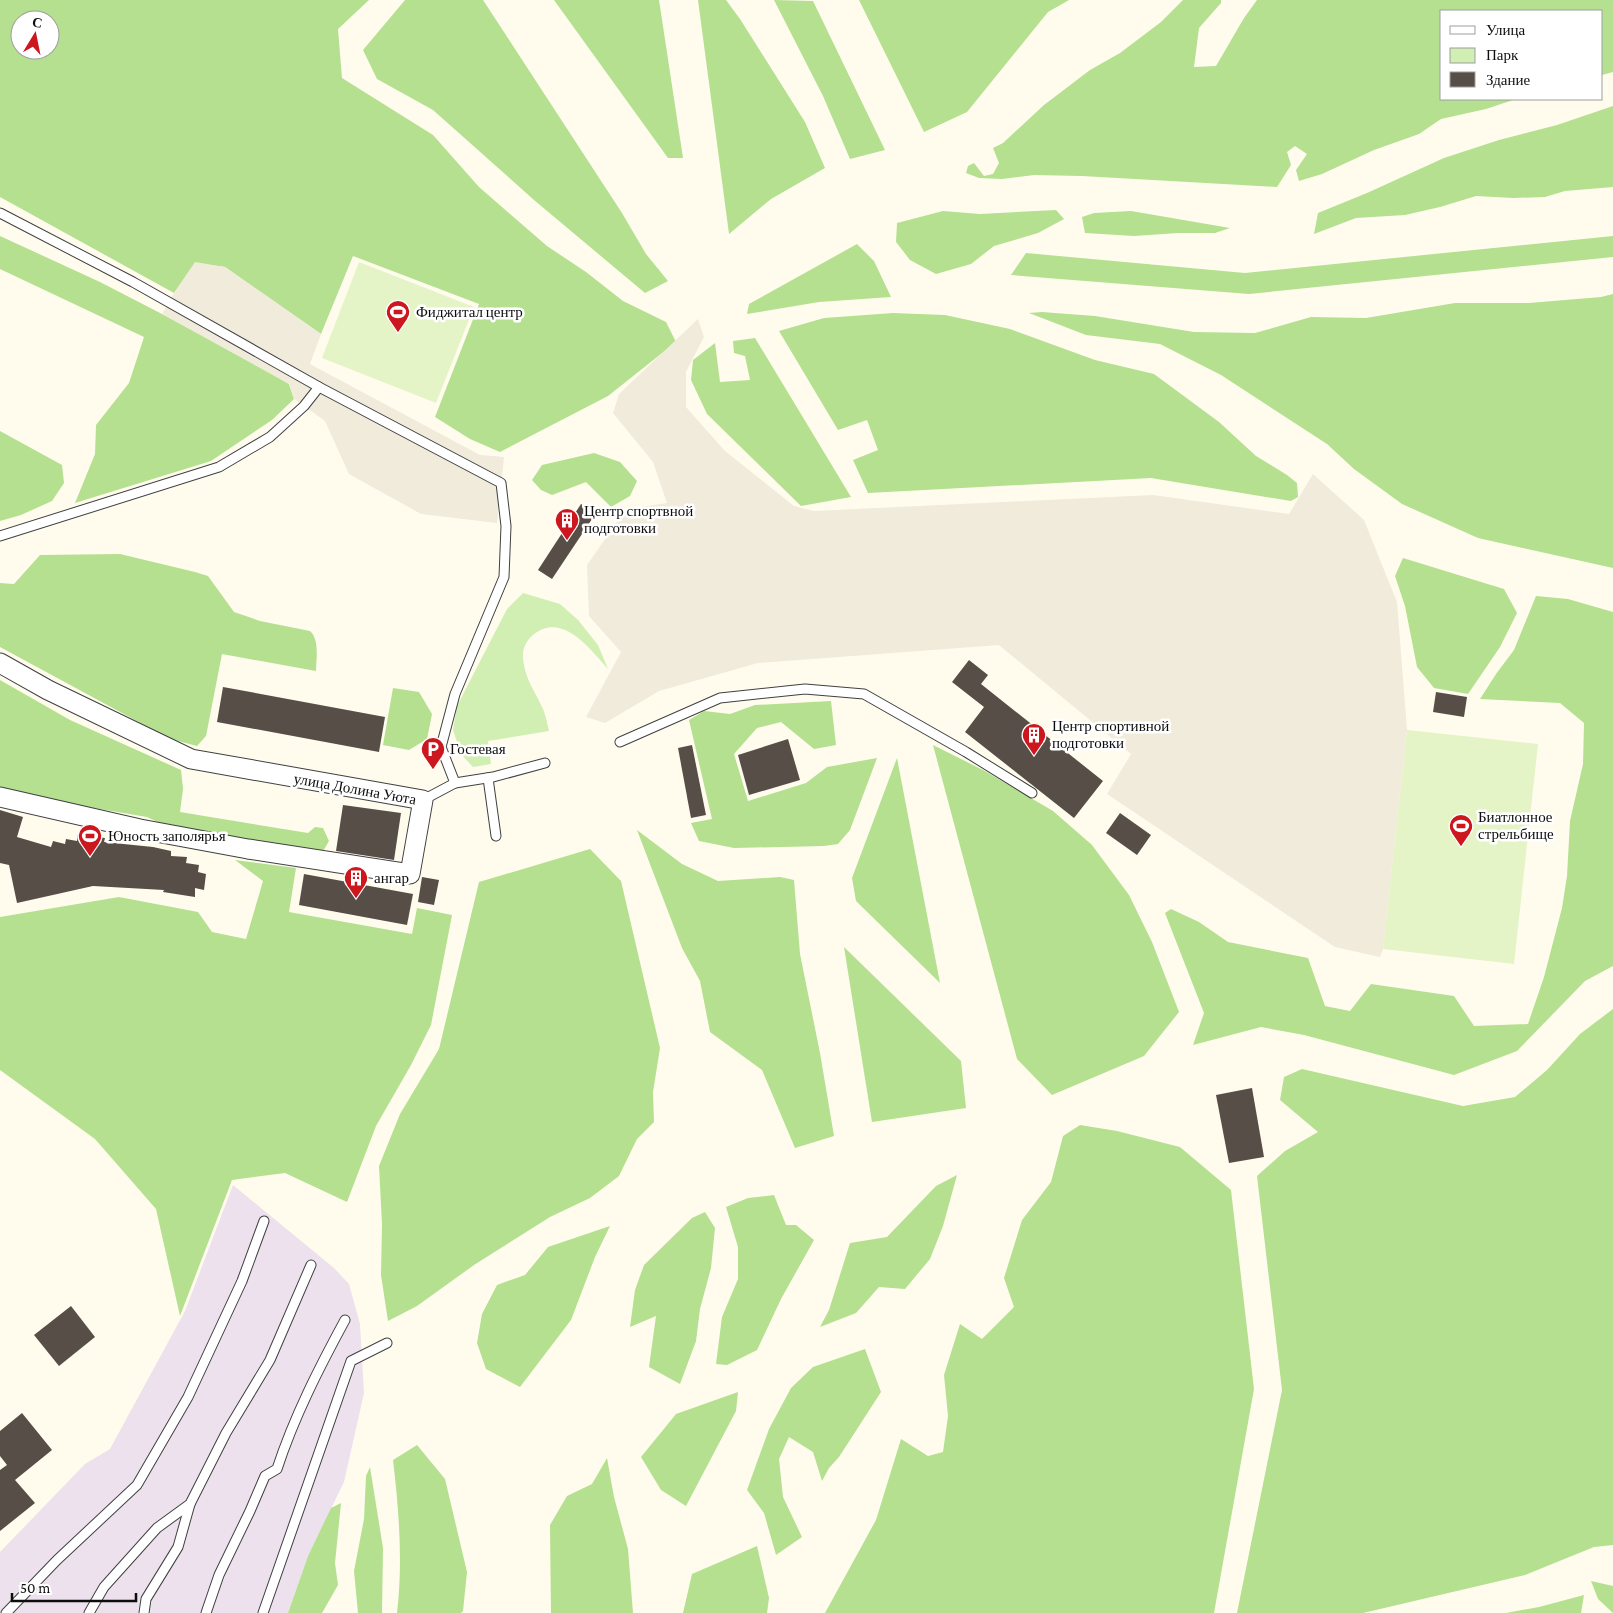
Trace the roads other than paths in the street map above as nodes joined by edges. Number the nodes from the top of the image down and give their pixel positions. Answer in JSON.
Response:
{"nodes":[{"id":1,"x":0,"y":212,"type":"edge"},
{"id":2,"x":319,"y":387,"type":"junction"},
{"id":3,"x":0,"y":536,"type":"edge"},
{"id":4,"x":0,"y":663,"type":"edge"},
{"id":5,"x":620,"y":742,"type":"dead end"},
{"id":6,"x":545,"y":763,"type":"dead end"},
{"id":7,"x":488,"y":778,"type":"junction"},
{"id":8,"x":455,"y":783,"type":"junction"},
{"id":9,"x":1032,"y":793,"type":"dead end"},
{"id":10,"x":0,"y":797,"type":"edge"},
{"id":11,"x":423,"y":800,"type":"junction"},
{"id":12,"x":496,"y":836,"type":"dead end"},
{"id":13,"x":264,"y":1221,"type":"dead end"},
{"id":14,"x":311,"y":1265,"type":"dead end"},
{"id":15,"x":344,"y":1320,"type":"dead end"},
{"id":16,"x":387,"y":1343,"type":"dead end"},
{"id":17,"x":190,"y":1504,"type":"junction"},
{"id":18,"x":6,"y":1613,"type":"edge"},
{"id":19,"x":89,"y":1613,"type":"edge"},
{"id":20,"x":144,"y":1613,"type":"edge"},
{"id":21,"x":206,"y":1613,"type":"edge"},
{"id":22,"x":263,"y":1613,"type":"edge"}],
"edges":[{"from":1,"to":2,"type":"lane"},
{"from":2,"to":3,"type":"lane"},
{"from":2,"to":8,"type":"lane"},
{"from":4,"to":11,"type":"street","name":"улица Долина Уюта"},
{"from":5,"to":9,"type":"lane"},
{"from":6,"to":7,"type":"lane"},
{"from":7,"to":8,"type":"lane"},
{"from":7,"to":12,"type":"lane"},
{"from":8,"to":11,"type":"lane"},
{"from":10,"to":11,"type":"street","name":"улица Долина Уюта"},
{"from":13,"to":18,"type":"lane"},
{"from":14,"to":17,"type":"lane"},
{"from":15,"to":21,"type":"lane"},
{"from":16,"to":22,"type":"lane"},
{"from":17,"to":19,"type":"lane"},
{"from":17,"to":20,"type":"lane"}]}
